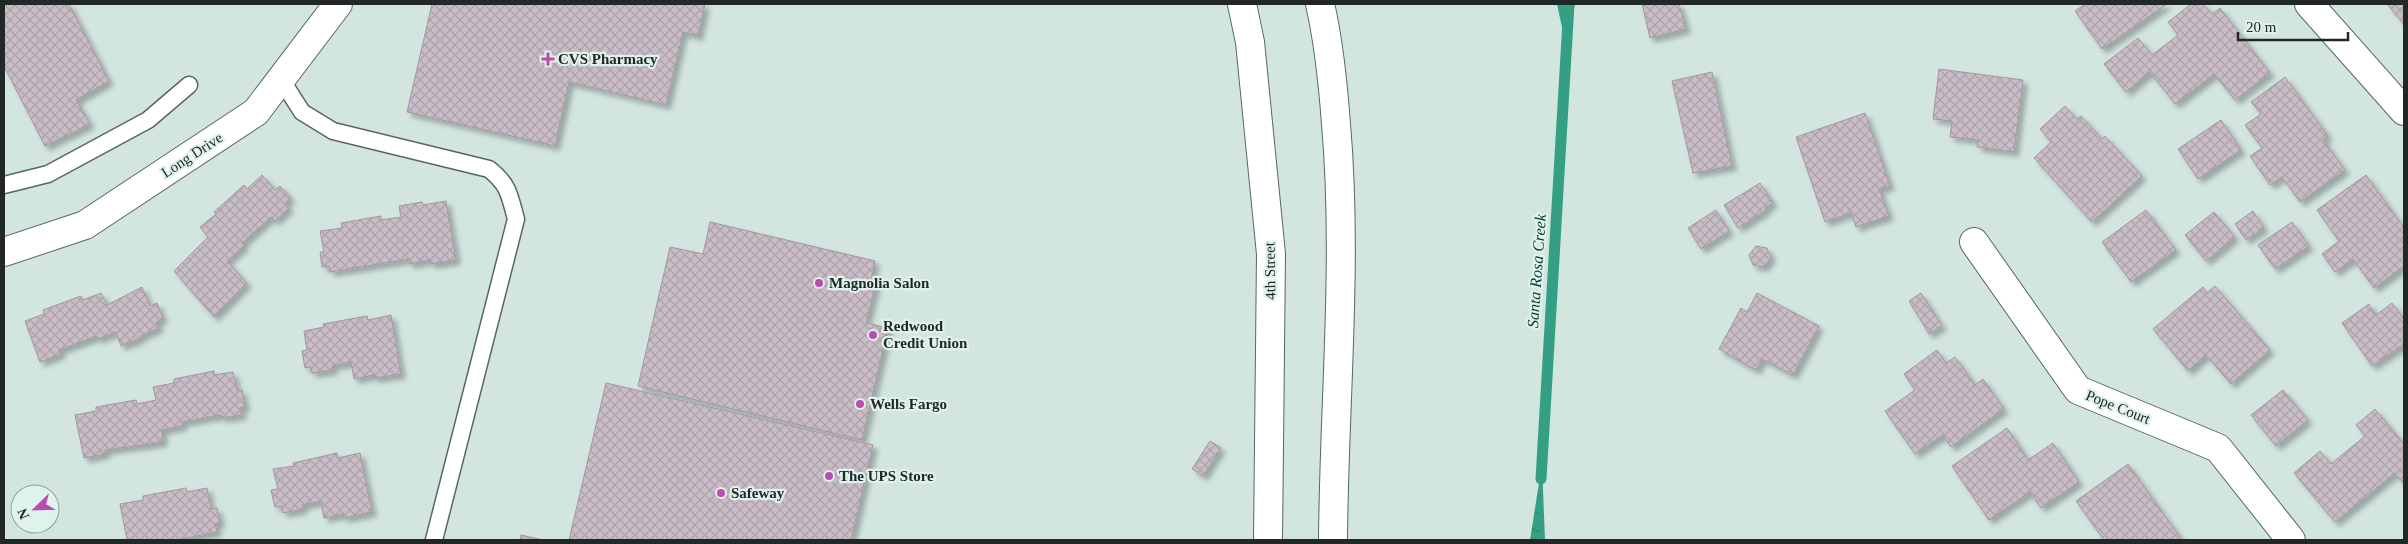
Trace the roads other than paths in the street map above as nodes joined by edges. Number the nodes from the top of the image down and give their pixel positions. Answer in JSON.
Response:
{"nodes":[{"id":1,"x":338,"y":4,"type":"edge"},
{"id":2,"x":1242,"y":4,"type":"edge"},
{"id":3,"x":1320,"y":4,"type":"edge"},
{"id":4,"x":2309,"y":4,"type":"edge"},
{"id":5,"x":281,"y":79,"type":"junction"},
{"id":6,"x":189,"y":85,"type":"dead end"},
{"id":7,"x":2404,"y":110,"type":"edge"},
{"id":8,"x":4,"y":184,"type":"edge"},
{"id":9,"x":1974,"y":242,"type":"dead end"},
{"id":10,"x":4,"y":252,"type":"edge"},
{"id":11,"x":434,"y":540,"type":"edge"},
{"id":12,"x":1268,"y":540,"type":"edge"},
{"id":13,"x":1333,"y":540,"type":"edge"},
{"id":14,"x":2291,"y":540,"type":"edge"}],
"edges":[{"from":1,"to":5,"type":"main road","name":"Long Drive"},
{"from":2,"to":12,"type":"main road","name":"4th Street"},
{"from":3,"to":13,"type":"main road"},
{"from":4,"to":7,"type":"main road"},
{"from":5,"to":10,"type":"main road","name":"Long Drive"},
{"from":5,"to":11,"type":"lane"},
{"from":6,"to":8,"type":"lane"},
{"from":9,"to":14,"type":"main road","name":"Pope Court"}]}
